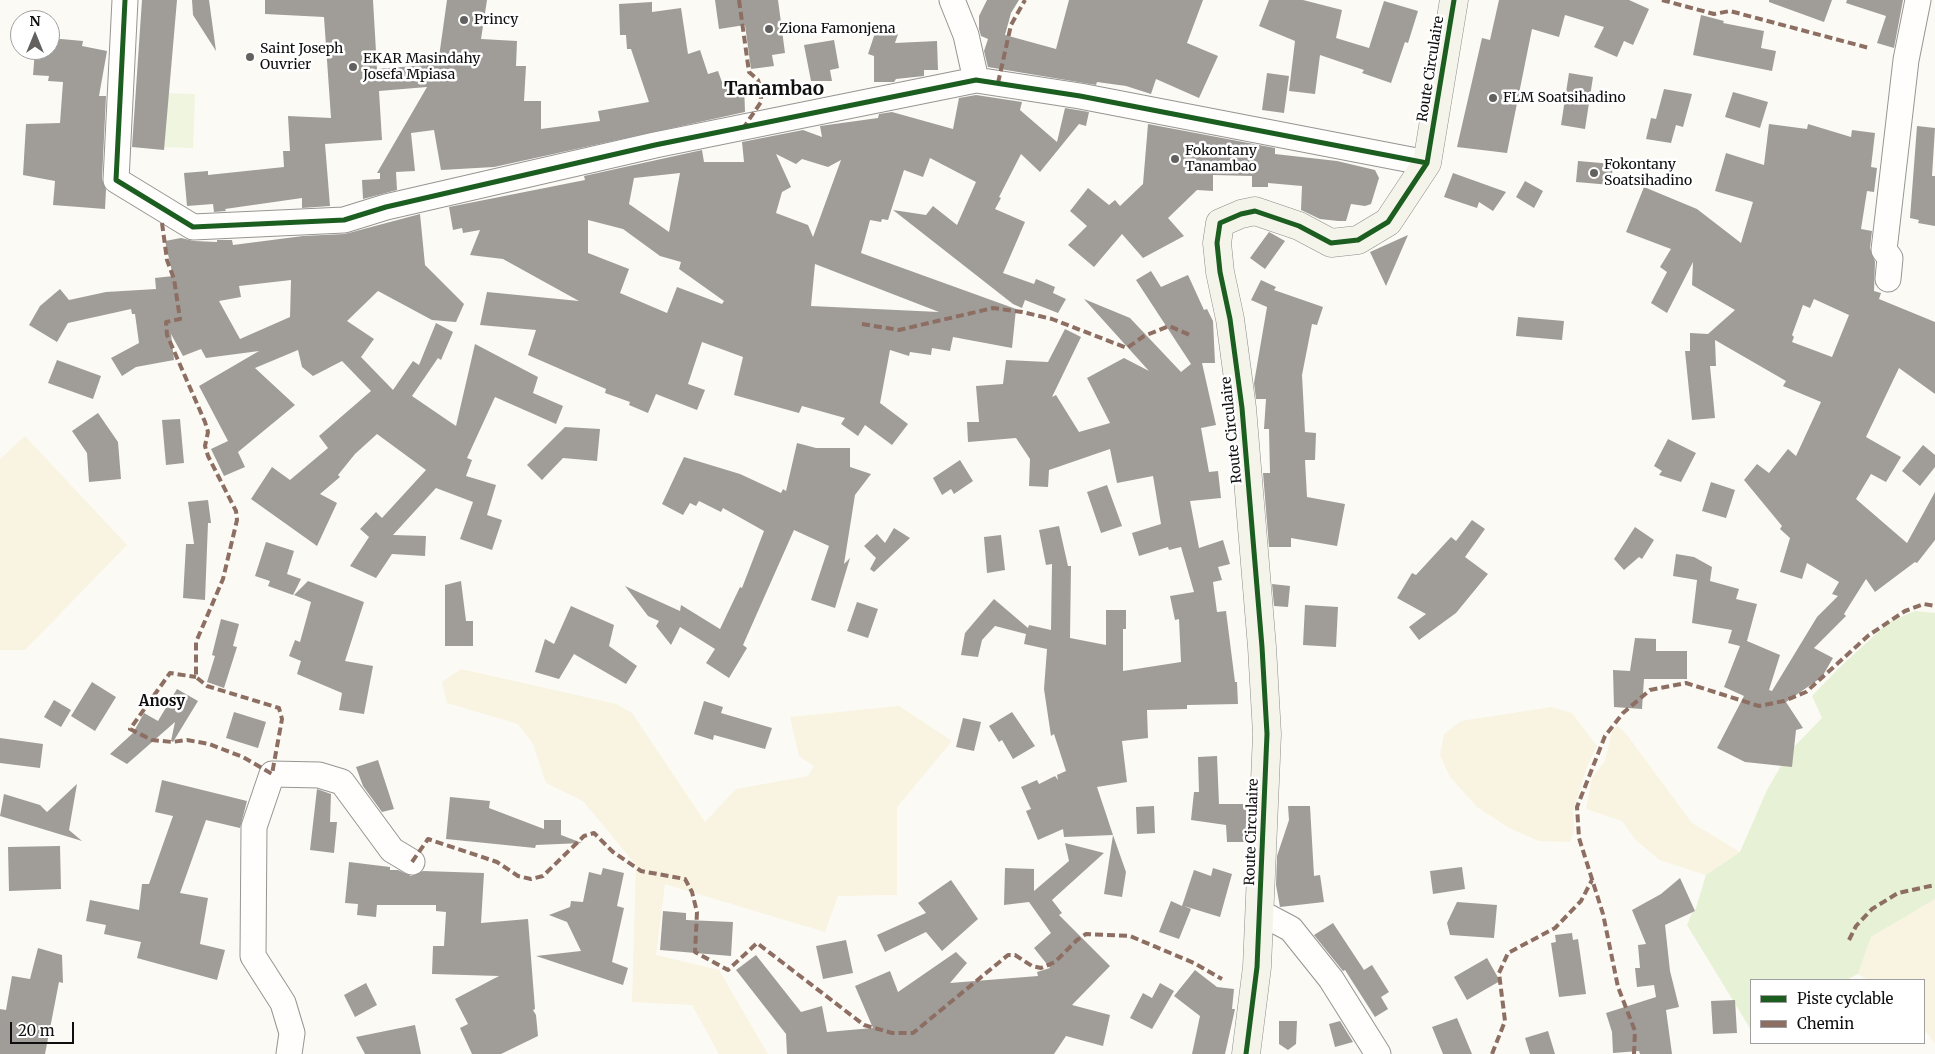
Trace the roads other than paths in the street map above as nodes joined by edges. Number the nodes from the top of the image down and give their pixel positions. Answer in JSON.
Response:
{"nodes":[{"id":1,"x":125,"y":0,"type":"edge"},
{"id":2,"x":952,"y":0,"type":"edge"},
{"id":3,"x":1454,"y":0,"type":"edge"},
{"id":4,"x":1918,"y":0,"type":"edge"},
{"id":5,"x":976,"y":80,"type":"junction"},
{"id":6,"x":1427,"y":163,"type":"junction"},
{"id":7,"x":1888,"y":279,"type":"dead end"},
{"id":8,"x":412,"y":862,"type":"dead end"},
{"id":9,"x":1259,"y":912,"type":"junction"},
{"id":10,"x":290,"y":1054,"type":"edge"},
{"id":11,"x":1246,"y":1054,"type":"edge"},
{"id":12,"x":1378,"y":1054,"type":"edge"}],
"edges":[{"from":1,"to":5,"type":"street"},
{"from":2,"to":5,"type":"street"},
{"from":3,"to":6,"type":"street","name":"Route Circulaire"},
{"from":4,"to":7,"type":"street"},
{"from":5,"to":6,"type":"street"},
{"from":6,"to":9,"type":"street","name":"Route Circulaire"},
{"from":8,"to":10,"type":"street"},
{"from":9,"to":11,"type":"street","name":"Route Circulaire"},
{"from":9,"to":12,"type":"street"}]}
